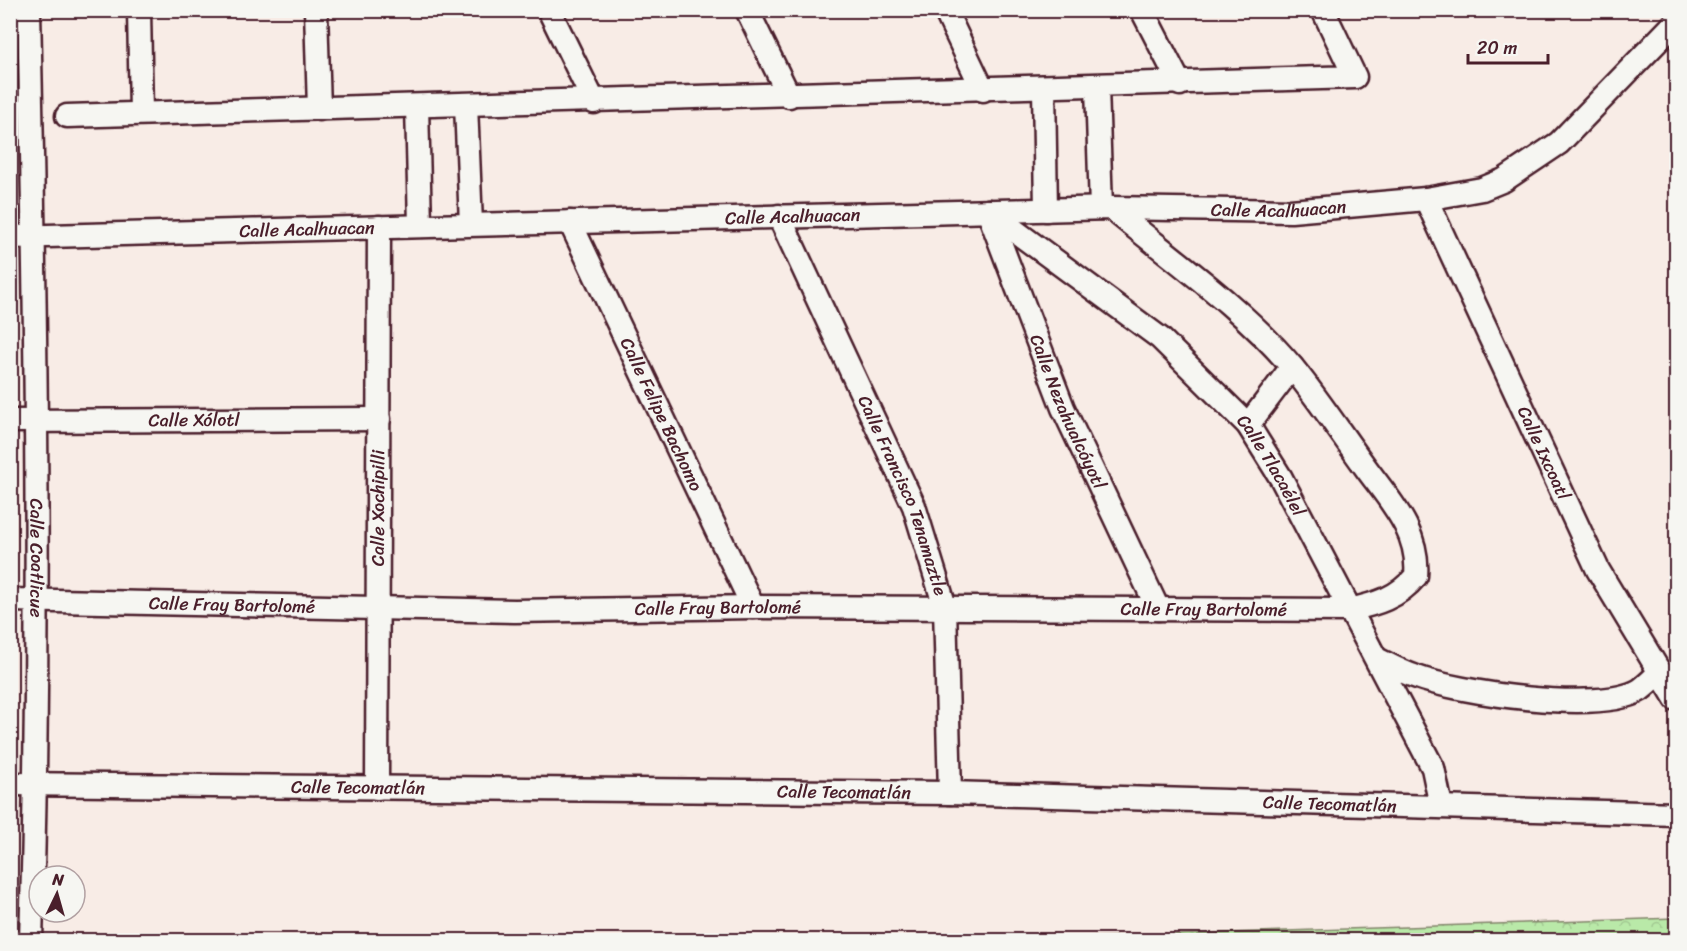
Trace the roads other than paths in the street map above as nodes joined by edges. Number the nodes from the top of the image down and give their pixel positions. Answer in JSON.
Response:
{"nodes":[{"id":1,"x":29,"y":10,"type":"edge"},
{"id":2,"x":140,"y":10,"type":"edge"},
{"id":3,"x":316,"y":10,"type":"edge"},
{"id":4,"x":549,"y":10,"type":"edge"},
{"id":5,"x":747,"y":10,"type":"edge"},
{"id":6,"x":945,"y":10,"type":"edge"},
{"id":7,"x":1142,"y":10,"type":"edge"},
{"id":8,"x":1323,"y":10,"type":"edge"},
{"id":9,"x":1677,"y":22,"type":"edge"},
{"id":10,"x":1180,"y":84,"type":"junction"},
{"id":11,"x":1097,"y":87,"type":"junction"},
{"id":12,"x":1044,"y":88,"type":"junction"},
{"id":13,"x":983,"y":90,"type":"junction"},
{"id":14,"x":789,"y":96,"type":"junction"},
{"id":15,"x":594,"y":102,"type":"junction"},
{"id":16,"x":466,"y":105,"type":"junction"},
{"id":17,"x":417,"y":106,"type":"junction"},
{"id":18,"x":320,"y":109,"type":"junction"},
{"id":19,"x":141,"y":113,"type":"junction"},
{"id":20,"x":67,"y":116,"type":"dead end"},
{"id":21,"x":1426,"y":199,"type":"junction"},
{"id":22,"x":1106,"y":208,"type":"junction"},
{"id":23,"x":1046,"y":210,"type":"junction"},
{"id":24,"x":988,"y":211,"type":"junction"},
{"id":25,"x":779,"y":216,"type":"junction"},
{"id":26,"x":570,"y":222,"type":"junction"},
{"id":27,"x":471,"y":224,"type":"junction"},
{"id":28,"x":420,"y":225,"type":"junction"},
{"id":29,"x":380,"y":227,"type":"junction"},
{"id":30,"x":10,"y":237,"type":"edge"},
{"id":31,"x":34,"y":238,"type":"junction"},
{"id":32,"x":1292,"y":367,"type":"junction"},
{"id":33,"x":379,"y":419,"type":"junction"},
{"id":34,"x":10,"y":421,"type":"edge"},
{"id":35,"x":36,"y":422,"type":"junction"},
{"id":36,"x":1248,"y":425,"type":"junction"},
{"id":37,"x":10,"y":600,"type":"edge"},
{"id":38,"x":35,"y":601,"type":"junction"},
{"id":39,"x":753,"y":607,"type":"junction"},
{"id":40,"x":378,"y":608,"type":"junction"},
{"id":41,"x":945,"y":608,"type":"junction"},
{"id":42,"x":1158,"y":609,"type":"junction"},
{"id":43,"x":1349,"y":610,"type":"junction"},
{"id":44,"x":1377,"y":659,"type":"junction"},
{"id":45,"x":1660,"y":672,"type":"junction"},
{"id":46,"x":1677,"y":699,"type":"edge"},
{"id":47,"x":10,"y":784,"type":"edge"},
{"id":48,"x":36,"y":784,"type":"junction"},
{"id":49,"x":377,"y":788,"type":"junction"},
{"id":50,"x":950,"y":793,"type":"junction"},
{"id":51,"x":1441,"y":806,"type":"junction"},
{"id":52,"x":1677,"y":814,"type":"edge"},
{"id":53,"x":31,"y":940,"type":"edge"}],
"edges":[{"from":1,"to":31,"type":"street","name":"Calle Coatlicue"},
{"from":2,"to":19,"type":"street"},
{"from":3,"to":18,"type":"street"},
{"from":4,"to":15,"type":"street"},
{"from":5,"to":14,"type":"street"},
{"from":6,"to":13,"type":"street"},
{"from":7,"to":10,"type":"street"},
{"from":8,"to":10,"type":"street"},
{"from":9,"to":21,"type":"street","name":"Calle Acalhuacan"},
{"from":10,"to":11,"type":"street"},
{"from":11,"to":12,"type":"street"},
{"from":11,"to":22,"type":"street"},
{"from":12,"to":13,"type":"street"},
{"from":12,"to":23,"type":"street"},
{"from":13,"to":14,"type":"street"},
{"from":14,"to":15,"type":"street"},
{"from":15,"to":16,"type":"street"},
{"from":16,"to":17,"type":"street"},
{"from":16,"to":27,"type":"street"},
{"from":17,"to":18,"type":"street"},
{"from":17,"to":28,"type":"street"},
{"from":18,"to":19,"type":"street"},
{"from":19,"to":20,"type":"street"},
{"from":21,"to":22,"type":"street","name":"Calle Acalhuacan"},
{"from":21,"to":45,"type":"street","name":"Calle Ixcoatl"},
{"from":22,"to":23,"type":"street","name":"Calle Acalhuacan"},
{"from":22,"to":32,"type":"street"},
{"from":23,"to":24,"type":"street","name":"Calle Acalhuacan"},
{"from":24,"to":25,"type":"street","name":"Calle Acalhuacan"},
{"from":24,"to":36,"type":"street","name":"Calle Tlacaélel"},
{"from":24,"to":42,"type":"street","name":"Calle Nezahualcóyotl"},
{"from":25,"to":26,"type":"street","name":"Calle Acalhuacan"},
{"from":25,"to":41,"type":"street","name":"Calle Francisco Tenamaztle"},
{"from":26,"to":27,"type":"street","name":"Calle Acalhuacan"},
{"from":26,"to":39,"type":"street","name":"Calle Felipe Bachomo"},
{"from":27,"to":28,"type":"street","name":"Calle Acalhuacan"},
{"from":28,"to":29,"type":"street","name":"Calle Acalhuacan"},
{"from":29,"to":31,"type":"street","name":"Calle Acalhuacan"},
{"from":29,"to":33,"type":"street","name":"Calle Xochipilli"},
{"from":30,"to":31,"type":"street","name":"Calle Acalhuacan"},
{"from":31,"to":35,"type":"street","name":"Calle Coatlicue"},
{"from":32,"to":36,"type":"street"},
{"from":32,"to":43,"type":"street","name":"Calle Fray Bartolomé"},
{"from":33,"to":35,"type":"street","name":"Calle Xólotl"},
{"from":33,"to":40,"type":"street","name":"Calle Xochipilli"},
{"from":34,"to":35,"type":"street","name":"Calle Xólotl"},
{"from":35,"to":38,"type":"street","name":"Calle Coatlicue"},
{"from":36,"to":43,"type":"street","name":"Calle Tlacaélel"},
{"from":37,"to":38,"type":"street","name":"Calle Fray Bartolomé"},
{"from":38,"to":40,"type":"street","name":"Calle Fray Bartolomé"},
{"from":38,"to":48,"type":"street","name":"Calle Coatlicue"},
{"from":39,"to":40,"type":"street","name":"Calle Fray Bartolomé"},
{"from":39,"to":41,"type":"street","name":"Calle Fray Bartolomé"},
{"from":40,"to":49,"type":"street","name":"Calle Xochipilli"},
{"from":41,"to":42,"type":"street","name":"Calle Fray Bartolomé"},
{"from":41,"to":50,"type":"street","name":"Calle Francisco Tenamaztle"},
{"from":42,"to":43,"type":"street","name":"Calle Fray Bartolomé"},
{"from":43,"to":44,"type":"street","name":"Calle Tlacaélel"},
{"from":44,"to":45,"type":"street"},
{"from":44,"to":51,"type":"street","name":"Calle Tlacaélel"},
{"from":45,"to":46,"type":"street","name":"Calle Ixcoatl"},
{"from":47,"to":48,"type":"street","name":"Calle Tecomatlán"},
{"from":48,"to":49,"type":"street","name":"Calle Tecomatlán"},
{"from":48,"to":53,"type":"street","name":"Calle Coatlicue"},
{"from":49,"to":50,"type":"street","name":"Calle Tecomatlán"},
{"from":50,"to":51,"type":"street","name":"Calle Tecomatlán"},
{"from":51,"to":52,"type":"street","name":"Calle Tecomatlán"}]}
